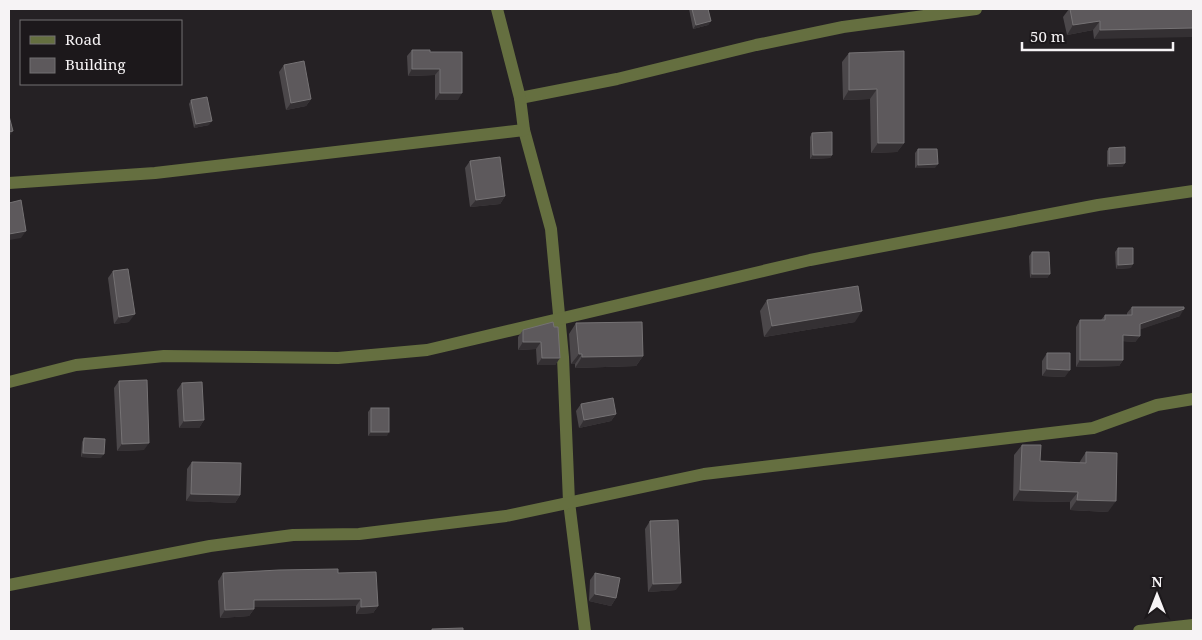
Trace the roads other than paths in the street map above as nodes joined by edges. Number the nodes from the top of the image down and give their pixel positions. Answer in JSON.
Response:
{"nodes":[{"id":1,"x":497,"y":9,"type":"edge"},
{"id":2,"x":976,"y":9,"type":"edge"},
{"id":3,"x":520,"y":98,"type":"junction"},
{"id":4,"x":524,"y":130,"type":"junction"},
{"id":5,"x":9,"y":184,"type":"edge"},
{"id":6,"x":1193,"y":191,"type":"edge"},
{"id":7,"x":559,"y":318,"type":"junction"},
{"id":8,"x":9,"y":382,"type":"edge"},
{"id":9,"x":1193,"y":399,"type":"edge"},
{"id":10,"x":569,"y":502,"type":"junction"},
{"id":11,"x":9,"y":584,"type":"edge"},
{"id":12,"x":1193,"y":625,"type":"edge"},
{"id":13,"x":584,"y":631,"type":"edge"},
{"id":14,"x":1139,"y":631,"type":"edge"}],
"edges":[{"from":1,"to":3,"type":"street"},
{"from":2,"to":3,"type":"street"},
{"from":3,"to":4,"type":"street"},
{"from":4,"to":5,"type":"street"},
{"from":4,"to":7,"type":"street"},
{"from":6,"to":7,"type":"street"},
{"from":7,"to":8,"type":"street"},
{"from":7,"to":10,"type":"street"},
{"from":9,"to":10,"type":"street"},
{"from":10,"to":11,"type":"street"},
{"from":10,"to":13,"type":"street"},
{"from":12,"to":14,"type":"street"}]}
